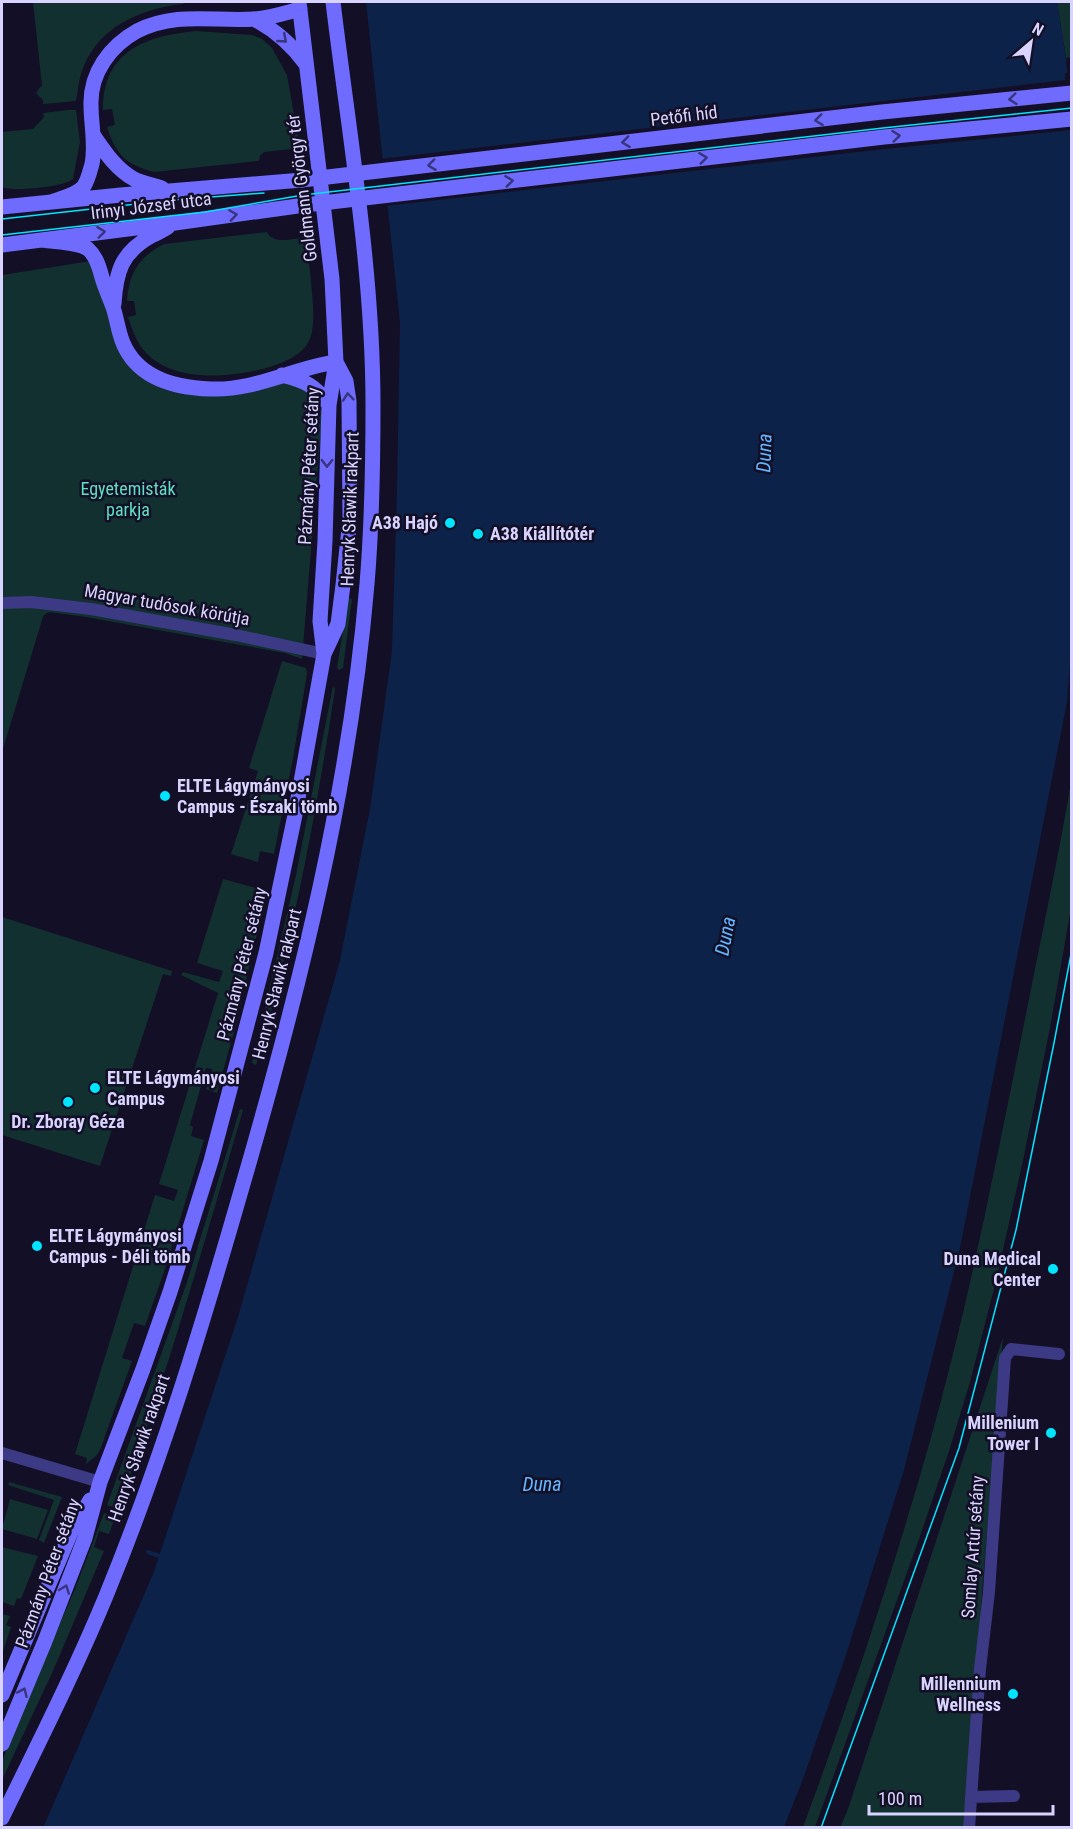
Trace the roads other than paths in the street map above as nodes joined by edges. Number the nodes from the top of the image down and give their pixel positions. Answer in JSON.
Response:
{"nodes":[{"id":1,"x":333,"y":2,"type":"edge"},
{"id":2,"x":300,"y":4,"type":"edge"},
{"id":3,"x":254,"y":19,"type":"junction"},
{"id":4,"x":307,"y":65,"type":"junction"},
{"id":5,"x":1071,"y":93,"type":"edge"},
{"id":6,"x":1071,"y":119,"type":"edge"},
{"id":7,"x":94,"y":136,"type":"junction"},
{"id":8,"x":302,"y":180,"type":"joint"},
{"id":9,"x":170,"y":191,"type":"junction"},
{"id":10,"x":51,"y":202,"type":"junction"},
{"id":11,"x":2,"y":207,"type":"edge"},
{"id":12,"x":175,"y":223,"type":"junction"},
{"id":13,"x":43,"y":240,"type":"junction"},
{"id":14,"x":2,"y":245,"type":"edge"},
{"id":15,"x":113,"y":307,"type":"junction"},
{"id":16,"x":336,"y":362,"type":"junction"},
{"id":17,"x":282,"y":375,"type":"junction"},
{"id":18,"x":329,"y":405,"type":"junction"},
{"id":19,"x":2,"y":603,"type":"edge"},
{"id":20,"x":324,"y":654,"type":"junction"},
{"id":21,"x":1059,"y":1354,"type":"dead end"},
{"id":22,"x":2,"y":1453,"type":"edge"},
{"id":23,"x":100,"y":1482,"type":"junction"},
{"id":24,"x":2,"y":1695,"type":"edge"},
{"id":25,"x":2,"y":1744,"type":"edge"},
{"id":26,"x":1014,"y":1796,"type":"dead end"},
{"id":27,"x":971,"y":1797,"type":"junction"},
{"id":28,"x":2,"y":1818,"type":"edge"},
{"id":29,"x":969,"y":1827,"type":"edge"}],
"edges":[{"from":1,"to":28,"type":"main road","name":"Henryk Sławik rakpart"},
{"from":2,"to":3,"type":"main road"},
{"from":2,"to":4,"type":"main road","name":"Goldmann György tér"},
{"from":3,"to":4,"type":"main road","one_way":true},
{"from":3,"to":7,"type":"main road"},
{"from":4,"to":16,"type":"main road","name":"Goldmann György tér"},
{"from":5,"to":8,"type":"main road","name":"Petőfi híd","one_way":true,"bridge":true},
{"from":12,"to":6,"type":"main road","name":"Irinyi József utca","one_way":true,"bridge":true},
{"from":7,"to":9,"type":"main road"},
{"from":7,"to":10,"type":"main road"},
{"from":8,"to":9,"type":"main road","name":"Irinyi József utca"},
{"from":9,"to":10,"type":"main road","name":"Irinyi József utca"},
{"from":10,"to":11,"type":"main road","name":"Irinyi József utca"},
{"from":13,"to":12,"type":"main road","name":"Irinyi József utca","one_way":true},
{"from":12,"to":15,"type":"main road"},
{"from":13,"to":14,"type":"main road","name":"Irinyi József utca"},
{"from":13,"to":15,"type":"main road"},
{"from":15,"to":17,"type":"main road"},
{"from":16,"to":17,"type":"main road"},
{"from":16,"to":18,"type":"main road","name":"Pázmány Péter sétány"},
{"from":20,"to":16,"type":"main road","name":"Pázmány Péter sétány","one_way":true},
{"from":17,"to":18,"type":"main road"},
{"from":18,"to":20,"type":"main road","name":"Pázmány Péter sétány","one_way":true},
{"from":19,"to":20,"type":"street","name":"Magyar tudósok körútja"},
{"from":20,"to":23,"type":"main road","name":"Pázmány Péter sétány"},
{"from":21,"to":27,"type":"street","name":"Somlay Artúr sétány"},
{"from":22,"to":23,"type":"street"},
{"from":23,"to":24,"type":"main road","name":"Pázmány Péter sétány"},
{"from":25,"to":23,"type":"main road","name":"Pázmány Péter sétány","one_way":true},
{"from":26,"to":27,"type":"street"},
{"from":27,"to":29,"type":"street","name":"Somlay Artúr sétány"}]}
